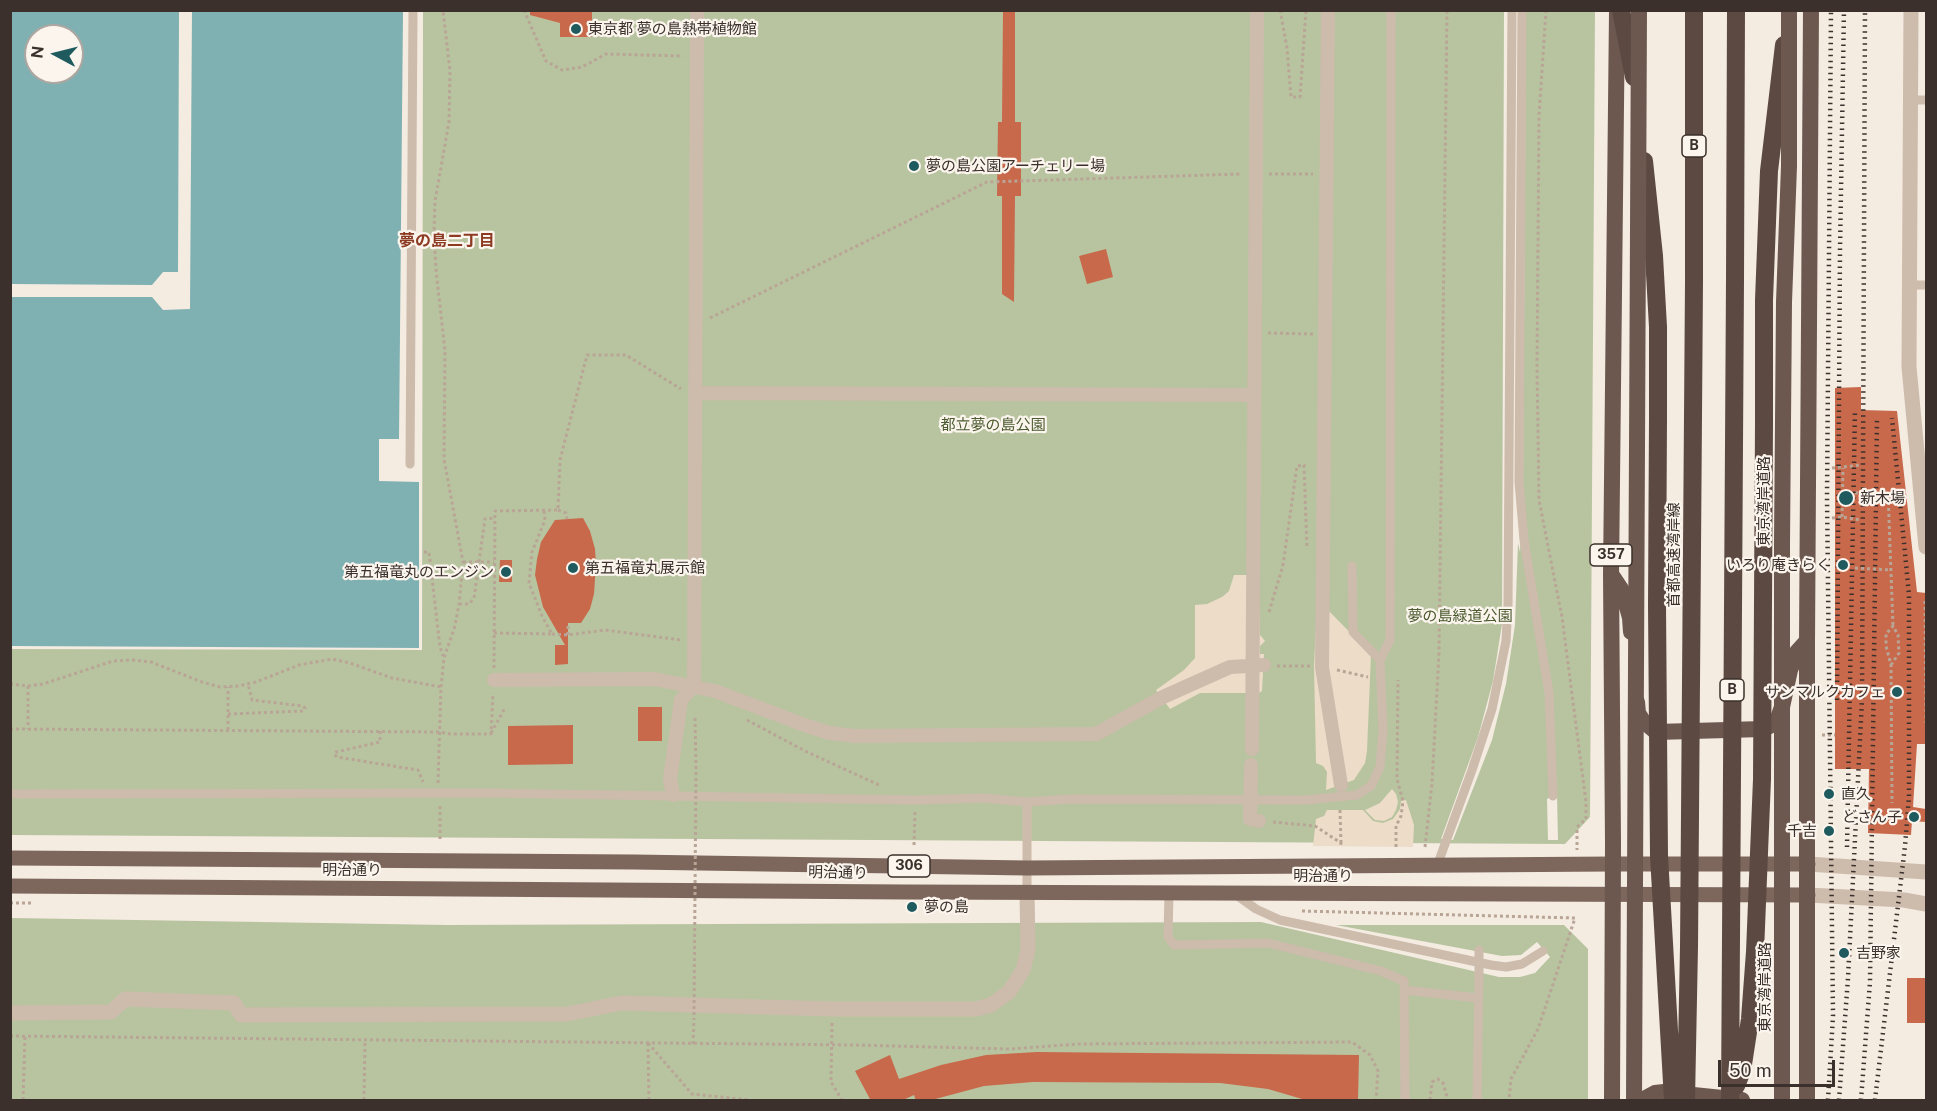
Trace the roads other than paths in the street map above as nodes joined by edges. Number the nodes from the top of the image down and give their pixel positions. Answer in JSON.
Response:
{"nodes":[{"id":1,"x":412,"y":10,"type":"edge"},
{"id":2,"x":697,"y":10,"type":"edge"},
{"id":3,"x":1257,"y":10,"type":"edge"},
{"id":4,"x":1328,"y":10,"type":"edge"},
{"id":5,"x":1391,"y":10,"type":"edge"},
{"id":6,"x":1512,"y":10,"type":"edge"},
{"id":7,"x":1522,"y":10,"type":"edge"},
{"id":8,"x":1617,"y":10,"type":"edge"},
{"id":9,"x":1622,"y":10,"type":"edge"},
{"id":10,"x":1640,"y":10,"type":"edge"},
{"id":11,"x":1694,"y":10,"type":"edge"},
{"id":12,"x":1736,"y":10,"type":"edge"},
{"id":13,"x":1788,"y":10,"type":"edge"},
{"id":14,"x":1811,"y":10,"type":"edge"},
{"id":15,"x":1911,"y":10,"type":"edge"},
{"id":16,"x":1919,"y":100,"type":"edge"},
{"id":17,"x":1910,"y":285,"type":"junction"},
{"id":18,"x":1926,"y":285,"type":"edge"},
{"id":19,"x":1253,"y":395,"type":"junction"},
{"id":20,"x":695,"y":396,"type":"junction"},
{"id":21,"x":1922,"y":463,"type":"edge"},
{"id":22,"x":410,"y":464,"type":"dead end"},
{"id":23,"x":1926,"y":547,"type":"edge"},
{"id":24,"x":1353,"y":566,"type":"dead end"},
{"id":25,"x":1611,"y":574,"type":"junction"},
{"id":26,"x":1807,"y":641,"type":"junction"},
{"id":27,"x":1380,"y":660,"type":"junction"},
{"id":28,"x":1258,"y":665,"type":"junction"},
{"id":29,"x":494,"y":680,"type":"road end"},
{"id":30,"x":694,"y":686,"type":"junction"},
{"id":31,"x":1252,"y":749,"type":"dead end"},
{"id":32,"x":1251,"y":765,"type":"dead end"},
{"id":33,"x":1341,"y":785,"type":"dead end"},
{"id":34,"x":10,"y":794,"type":"edge"},
{"id":35,"x":673,"y":795,"type":"junction"},
{"id":36,"x":1553,"y":796,"type":"dead end"},
{"id":37,"x":1028,"y":802,"type":"junction"},
{"id":38,"x":1259,"y":820,"type":"road end"},
{"id":39,"x":10,"y":858,"type":"edge"},
{"id":40,"x":1612,"y":864,"type":"junction"},
{"id":41,"x":1808,"y":864,"type":"junction"},
{"id":42,"x":1437,"y":866,"type":"junction"},
{"id":43,"x":1027,"y":868,"type":"junction"},
{"id":44,"x":1926,"y":872,"type":"edge"},
{"id":45,"x":10,"y":886,"type":"edge"},
{"id":46,"x":1027,"y":892,"type":"junction"},
{"id":47,"x":1169,"y":893,"type":"junction"},
{"id":48,"x":1235,"y":894,"type":"junction"},
{"id":49,"x":1612,"y":894,"type":"junction"},
{"id":50,"x":1808,"y":895,"type":"junction"},
{"id":51,"x":1926,"y":904,"type":"edge"},
{"id":52,"x":1479,"y":950,"type":"dead end"},
{"id":53,"x":1543,"y":951,"type":"dead end"},
{"id":54,"x":1404,"y":990,"type":"junction"},
{"id":55,"x":1478,"y":998,"type":"junction"},
{"id":56,"x":10,"y":1013,"type":"edge"},
{"id":57,"x":1405,"y":1101,"type":"edge"},
{"id":58,"x":1477,"y":1101,"type":"edge"},
{"id":59,"x":1612,"y":1101,"type":"edge"},
{"id":60,"x":1634,"y":1101,"type":"edge"},
{"id":61,"x":1642,"y":1101,"type":"edge"},
{"id":62,"x":1673,"y":1101,"type":"edge"},
{"id":63,"x":1686,"y":1101,"type":"edge"},
{"id":64,"x":1731,"y":1101,"type":"edge"},
{"id":65,"x":1742,"y":1101,"type":"edge"},
{"id":66,"x":1782,"y":1101,"type":"edge"},
{"id":67,"x":1807,"y":1101,"type":"edge"}],
"edges":[{"from":1,"to":22,"type":"lane"},
{"from":2,"to":20,"type":"street"},
{"from":3,"to":19,"type":"street"},
{"from":4,"to":33,"type":"street"},
{"from":5,"to":27,"type":"lane"},
{"from":6,"to":42,"type":"lane"},
{"from":7,"to":36,"type":"lane"},
{"from":8,"to":25,"type":"highway","number":"357"},
{"from":9,"to":62,"type":"highway","bridge":true},
{"from":10,"to":60,"type":"highway","number":"357","bridge":true},
{"from":11,"to":63,"type":"highway","name":"首都高速湾岸線","number":"B","bridge":true},
{"from":12,"to":64,"type":"highway","number":"B","bridge":true},
{"from":13,"to":64,"type":"highway","bridge":true},
{"from":13,"to":66,"type":"highway","name":"東京湾岸道路","bridge":true},
{"from":14,"to":26,"type":"highway"},
{"from":15,"to":16,"type":"street"},
{"from":16,"to":17,"type":"street"},
{"from":17,"to":18,"type":"lane"},
{"from":17,"to":21,"type":"street"},
{"from":19,"to":20,"type":"street"},
{"from":19,"to":28,"type":"street"},
{"from":20,"to":30,"type":"street"},
{"from":21,"to":23,"type":"street"},
{"from":24,"to":27,"type":"lane"},
{"from":25,"to":26,"type":"highway"},
{"from":25,"to":40,"type":"highway","number":"357"},
{"from":26,"to":41,"type":"highway"},
{"from":27,"to":37,"type":"lane"},
{"from":28,"to":30,"type":"street"},
{"from":28,"to":31,"type":"street"},
{"from":29,"to":30,"type":"street"},
{"from":30,"to":35,"type":"street"},
{"from":32,"to":38,"type":"street","bridge":true},
{"from":34,"to":35,"type":"lane"},
{"from":35,"to":37,"type":"lane"},
{"from":37,"to":43,"type":"lane"},
{"from":39,"to":43,"type":"main road","name":"明治通り","number":"306"},
{"from":40,"to":41,"type":"main road","name":"明治通り","number":"306"},
{"from":40,"to":42,"type":"main road","name":"明治通り","number":"306"},
{"from":40,"to":49,"type":"highway","number":"357"},
{"from":41,"to":44,"type":"street"},
{"from":41,"to":50,"type":"highway"},
{"from":42,"to":43,"type":"main road","name":"明治通り","number":"306"},
{"from":43,"to":46,"type":"lane"},
{"from":45,"to":46,"type":"main road","name":"明治通り","number":"306"},
{"from":46,"to":47,"type":"main road","name":"明治通り","number":"306"},
{"from":46,"to":56,"type":"street"},
{"from":47,"to":48,"type":"main road","name":"明治通り","number":"306"},
{"from":47,"to":54,"type":"lane"},
{"from":48,"to":49,"type":"main road","name":"明治通り","number":"306"},
{"from":48,"to":53,"type":"lane"},
{"from":49,"to":50,"type":"main road","name":"明治通り","number":"306"},
{"from":49,"to":59,"type":"highway","number":"357"},
{"from":50,"to":51,"type":"street"},
{"from":50,"to":67,"type":"highway"},
{"from":52,"to":55,"type":"lane","bridge":true},
{"from":54,"to":55,"type":"lane"},
{"from":54,"to":57,"type":"lane"},
{"from":55,"to":58,"type":"lane"},
{"from":61,"to":65,"type":"highway"}]}
